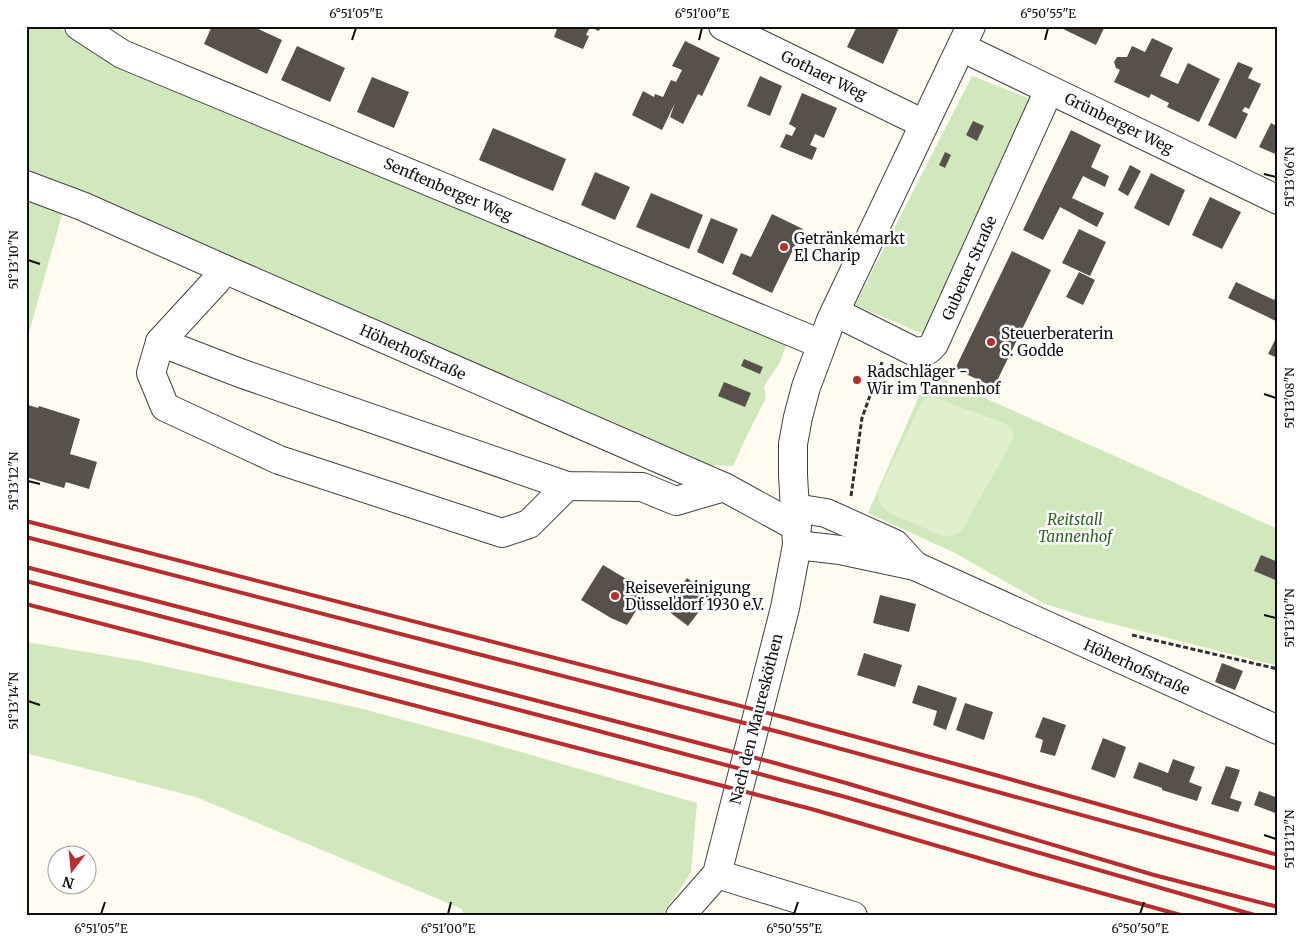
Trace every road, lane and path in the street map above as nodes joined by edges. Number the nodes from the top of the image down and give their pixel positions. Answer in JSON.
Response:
{"nodes":[{"id":1,"x":79,"y":26,"type":"edge"},
{"id":2,"x":730,"y":28,"type":"edge"},
{"id":3,"x":966,"y":36,"type":"edge"},
{"id":4,"x":1049,"y":90,"type":"junction"},
{"id":5,"x":924,"y":124,"type":"junction"},
{"id":6,"x":26,"y":185,"type":"edge"},
{"id":7,"x":1278,"y":200,"type":"edge"},
{"id":8,"x":224,"y":270,"type":"junction"},
{"id":9,"x":835,"y":312,"type":"junction"},
{"id":10,"x":890,"y":340,"type":"junction"},
{"id":11,"x":160,"y":342,"type":"junction"},
{"id":12,"x":821,"y":344,"type":"junction"},
{"id":13,"x":567,"y":486,"type":"junction"},
{"id":14,"x":724,"y":487,"type":"junction"},
{"id":15,"x":847,"y":522,"type":"junction"},
{"id":16,"x":796,"y":526,"type":"junction"},
{"id":17,"x":915,"y":566,"type":"junction"},
{"id":18,"x":1131,"y":634,"type":"dead end"},
{"id":19,"x":1278,"y":669,"type":"edge"},
{"id":20,"x":1278,"y":730,"type":"edge"},
{"id":21,"x":717,"y":874,"type":"junction"},
{"id":22,"x":680,"y":916,"type":"edge"},
{"id":23,"x":853,"y":916,"type":"edge"}],
"edges":[{"from":1,"to":12,"type":"street","name":"Senftenberger Weg"},
{"from":2,"to":5,"type":"street","name":"Gothaer Weg"},
{"from":3,"to":4,"type":"street","name":"Grünberger Weg"},
{"from":3,"to":5,"type":"street"},
{"from":4,"to":7,"type":"street","name":"Grünberger Weg"},
{"from":4,"to":10,"type":"street","name":"Gubener Straße"},
{"from":5,"to":9,"type":"street"},
{"from":6,"to":8,"type":"street","name":"Höherhofstraße"},
{"from":8,"to":11,"type":"street"},
{"from":8,"to":14,"type":"street","name":"Höherhofstraße"},
{"from":9,"to":10,"type":"street","name":"Gubener Straße"},
{"from":9,"to":12,"type":"street"},
{"from":10,"to":15,"type":"path"},
{"from":11,"to":13,"type":"street"},
{"from":11,"to":13,"type":"street"},
{"from":12,"to":16,"type":"street"},
{"from":13,"to":14,"type":"street"},
{"from":14,"to":16,"type":"street","name":"Höherhofstraße"},
{"from":15,"to":16,"type":"street","name":"Höherhofstraße"},
{"from":15,"to":17,"type":"street","name":"Höherhofstraße"},
{"from":16,"to":17,"type":"street","name":"Höherhofstraße"},
{"from":16,"to":21,"type":"street","name":"Nach den Mauresköthen"},
{"from":17,"to":20,"type":"street","name":"Höherhofstraße"},
{"from":18,"to":19,"type":"path","name":"Höherhofstraße"},
{"from":21,"to":22,"type":"street","name":"Nach den Mauresköthen"},
{"from":21,"to":23,"type":"street"}]}
